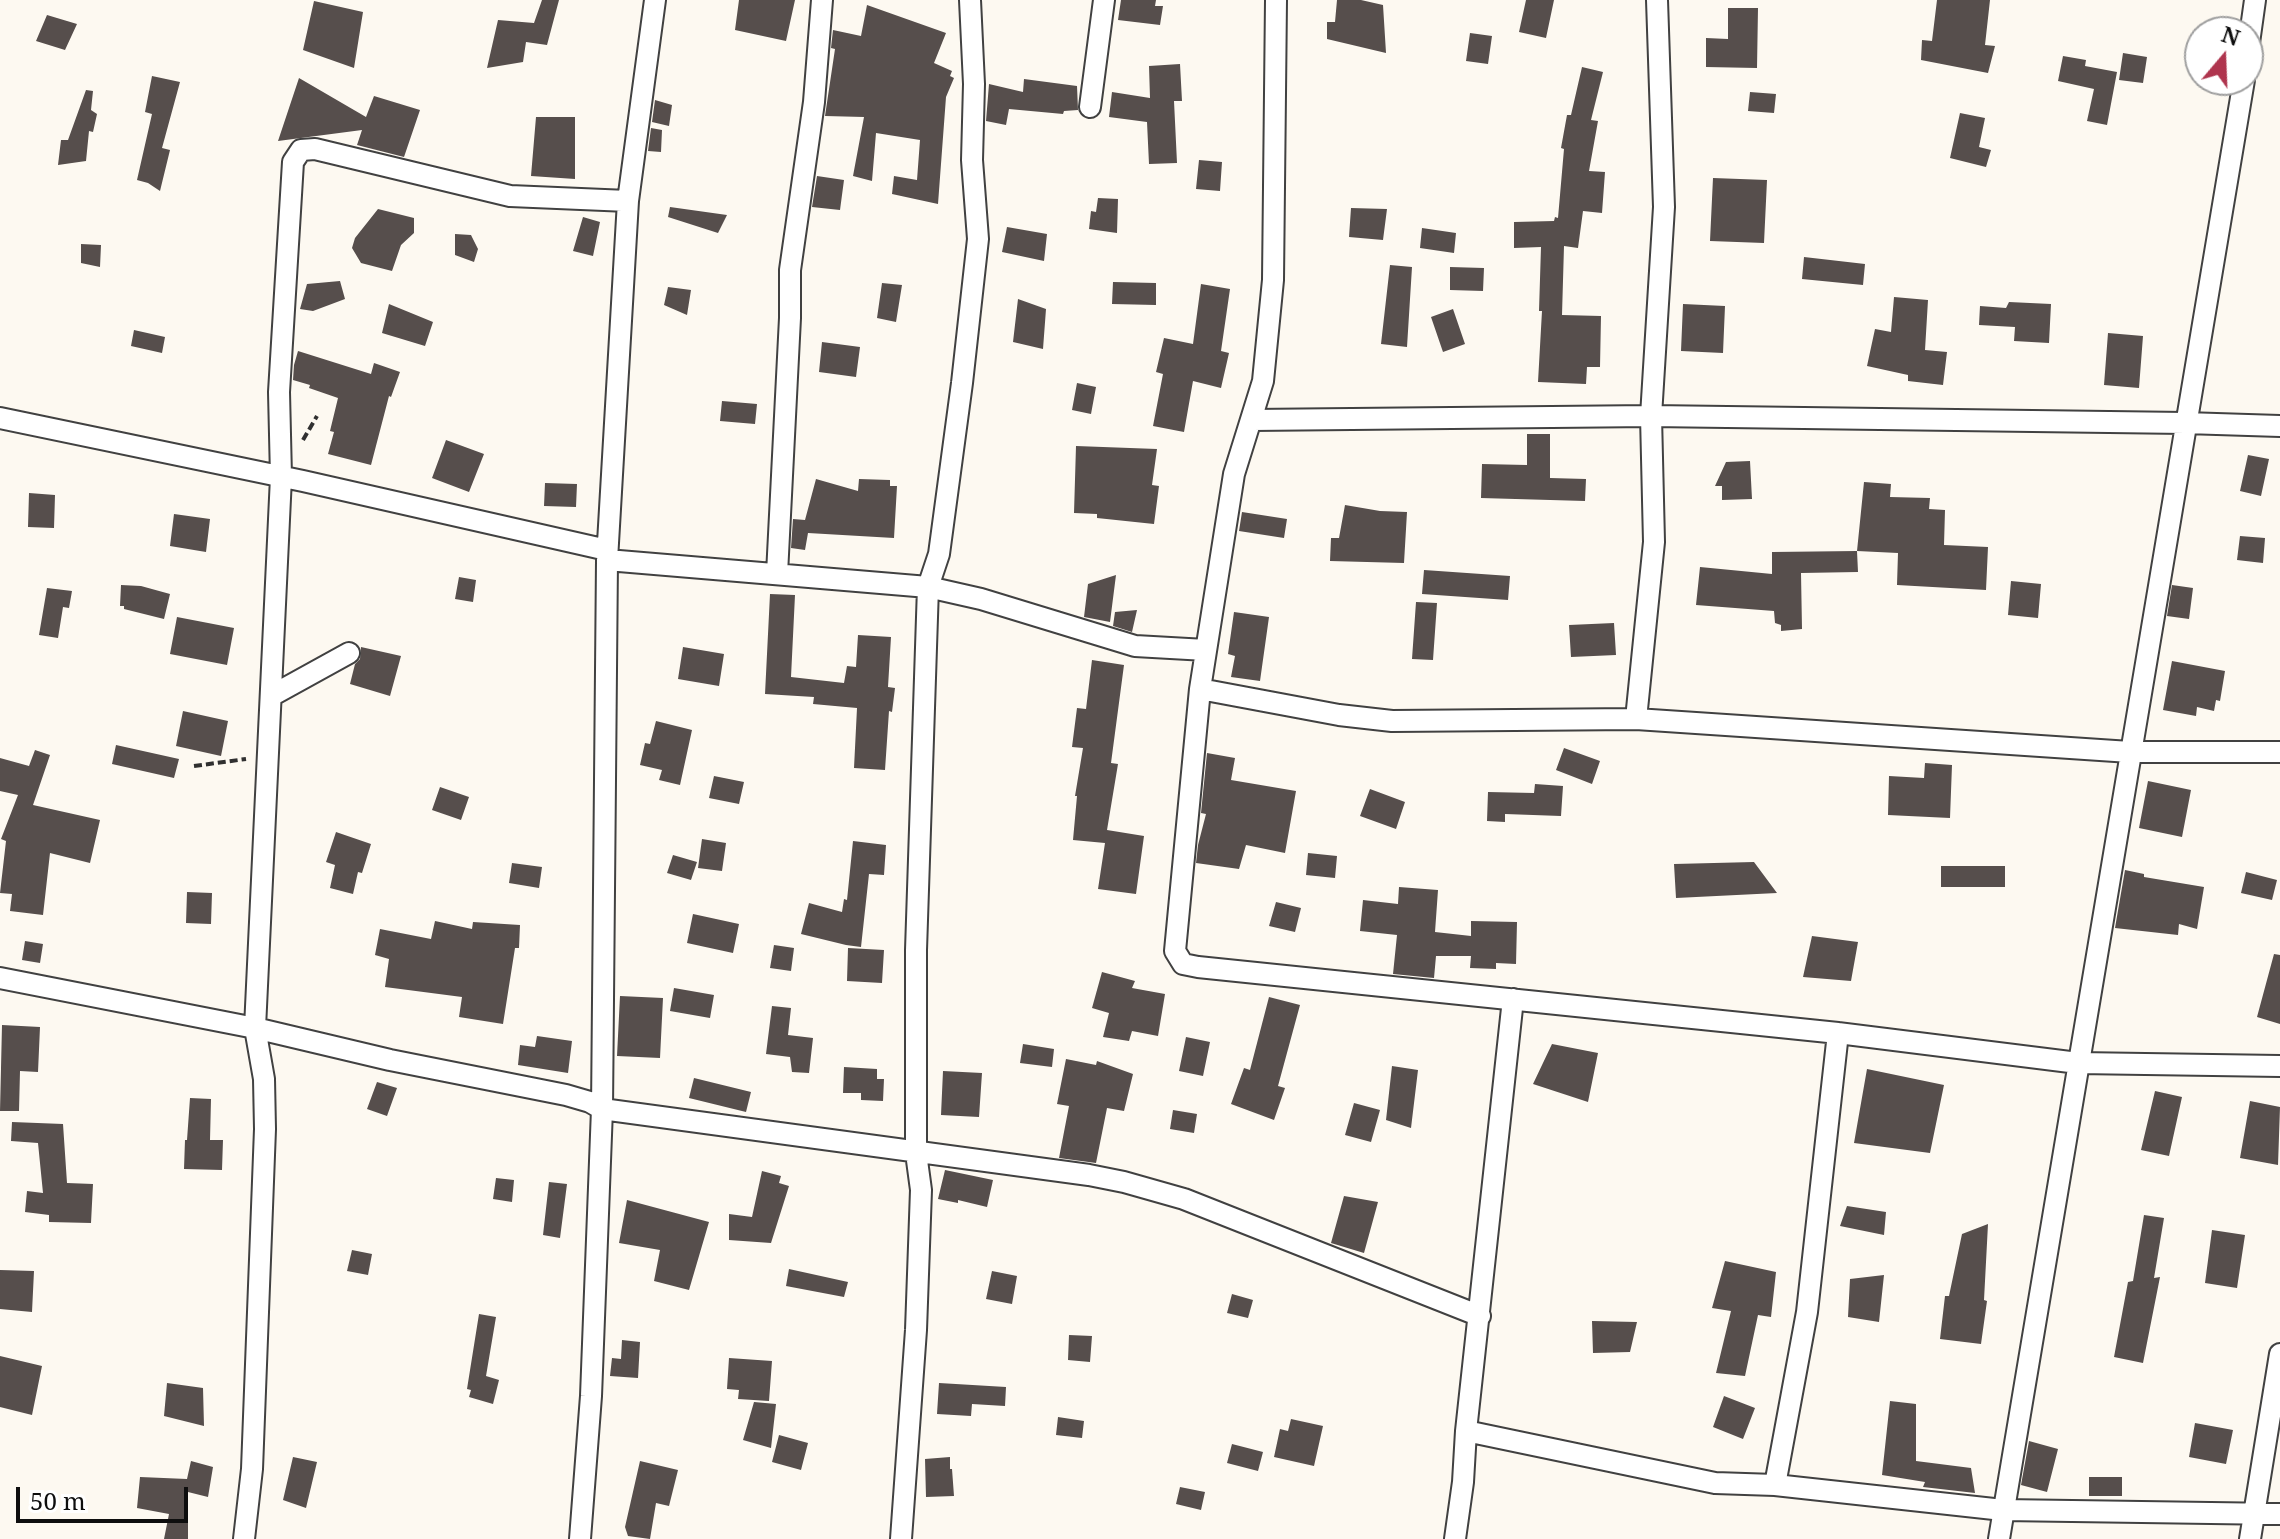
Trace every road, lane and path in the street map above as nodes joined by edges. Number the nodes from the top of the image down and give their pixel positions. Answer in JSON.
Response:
{"nodes":[{"id":1,"x":655,"y":0,"type":"edge"},
{"id":2,"x":822,"y":0,"type":"edge"},
{"id":3,"x":970,"y":0,"type":"edge"},
{"id":4,"x":1104,"y":0,"type":"edge"},
{"id":5,"x":1276,"y":0,"type":"edge"},
{"id":6,"x":1657,"y":0,"type":"edge"},
{"id":7,"x":2241,"y":96,"type":"edge"},
{"id":8,"x":1090,"y":107,"type":"dead end"},
{"id":9,"x":628,"y":201,"type":"junction"},
{"id":10,"x":1651,"y":416,"type":"junction"},
{"id":11,"x":0,"y":418,"type":"edge"},
{"id":12,"x":1252,"y":420,"type":"junction"},
{"id":13,"x":2185,"y":423,"type":"junction"},
{"id":14,"x":2280,"y":426,"type":"edge"},
{"id":15,"x":281,"y":477,"type":"junction"},
{"id":16,"x":607,"y":555,"type":"junction"},
{"id":17,"x":777,"y":574,"type":"junction"},
{"id":18,"x":928,"y":587,"type":"junction"},
{"id":19,"x":1206,"y":650,"type":"junction"},
{"id":20,"x":349,"y":653,"type":"dead end"},
{"id":21,"x":1200,"y":689,"type":"junction"},
{"id":22,"x":271,"y":696,"type":"junction"},
{"id":23,"x":1636,"y":719,"type":"junction"},
{"id":24,"x":2130,"y":752,"type":"junction"},
{"id":25,"x":2280,"y":752,"type":"edge"},
{"id":26,"x":268,"y":756,"type":"junction"},
{"id":27,"x":194,"y":766,"type":"dead end"},
{"id":28,"x":0,"y":978,"type":"edge"},
{"id":29,"x":1513,"y":999,"type":"junction"},
{"id":30,"x":255,"y":1028,"type":"junction"},
{"id":31,"x":1838,"y":1033,"type":"junction"},
{"id":32,"x":2078,"y":1063,"type":"junction"},
{"id":33,"x":2280,"y":1066,"type":"edge"},
{"id":34,"x":602,"y":1109,"type":"junction"},
{"id":35,"x":916,"y":1153,"type":"junction"},
{"id":36,"x":1480,"y":1316,"type":"junction"},
{"id":37,"x":2280,"y":1354,"type":"edge"},
{"id":38,"x":1466,"y":1431,"type":"junction"},
{"id":39,"x":1775,"y":1485,"type":"junction"},
{"id":40,"x":2003,"y":1510,"type":"junction"},
{"id":41,"x":2280,"y":1514,"type":"edge"},
{"id":42,"x":2254,"y":1515,"type":"junction"},
{"id":43,"x":244,"y":1539,"type":"edge"},
{"id":44,"x":580,"y":1539,"type":"edge"},
{"id":45,"x":901,"y":1539,"type":"edge"},
{"id":46,"x":1455,"y":1539,"type":"edge"},
{"id":47,"x":1999,"y":1539,"type":"edge"},
{"id":48,"x":2250,"y":1539,"type":"edge"}],
"edges":[{"from":1,"to":9,"type":"street"},
{"from":2,"to":17,"type":"street"},
{"from":3,"to":18,"type":"street"},
{"from":4,"to":8,"type":"street"},
{"from":5,"to":12,"type":"street"},
{"from":6,"to":10,"type":"street"},
{"from":7,"to":13,"type":"street"},
{"from":9,"to":15,"type":"street"},
{"from":9,"to":16,"type":"street"},
{"from":10,"to":12,"type":"street"},
{"from":10,"to":13,"type":"street"},
{"from":10,"to":23,"type":"street"},
{"from":11,"to":15,"type":"street"},
{"from":12,"to":19,"type":"street"},
{"from":13,"to":14,"type":"street"},
{"from":13,"to":24,"type":"street"},
{"from":15,"to":16,"type":"street"},
{"from":15,"to":22,"type":"street"},
{"from":16,"to":17,"type":"street"},
{"from":16,"to":34,"type":"street"},
{"from":17,"to":18,"type":"street"},
{"from":18,"to":19,"type":"street"},
{"from":18,"to":35,"type":"street"},
{"from":19,"to":21,"type":"street"},
{"from":20,"to":22,"type":"street"},
{"from":21,"to":23,"type":"street"},
{"from":21,"to":29,"type":"street"},
{"from":22,"to":26,"type":"street"},
{"from":23,"to":24,"type":"street"},
{"from":24,"to":25,"type":"street"},
{"from":24,"to":32,"type":"street"},
{"from":26,"to":27,"type":"path"},
{"from":26,"to":30,"type":"street"},
{"from":28,"to":30,"type":"street"},
{"from":29,"to":31,"type":"street"},
{"from":29,"to":36,"type":"street"},
{"from":30,"to":34,"type":"street"},
{"from":30,"to":43,"type":"street"},
{"from":31,"to":32,"type":"street"},
{"from":31,"to":39,"type":"street"},
{"from":32,"to":33,"type":"street"},
{"from":32,"to":40,"type":"street"},
{"from":34,"to":35,"type":"street"},
{"from":34,"to":44,"type":"street"},
{"from":35,"to":36,"type":"street"},
{"from":35,"to":45,"type":"street"},
{"from":36,"to":38,"type":"street"},
{"from":37,"to":42,"type":"street"},
{"from":38,"to":39,"type":"street"},
{"from":38,"to":46,"type":"street"},
{"from":39,"to":40,"type":"street"},
{"from":40,"to":42,"type":"street"},
{"from":40,"to":47,"type":"street"},
{"from":41,"to":42,"type":"street"},
{"from":42,"to":48,"type":"street"}]}
